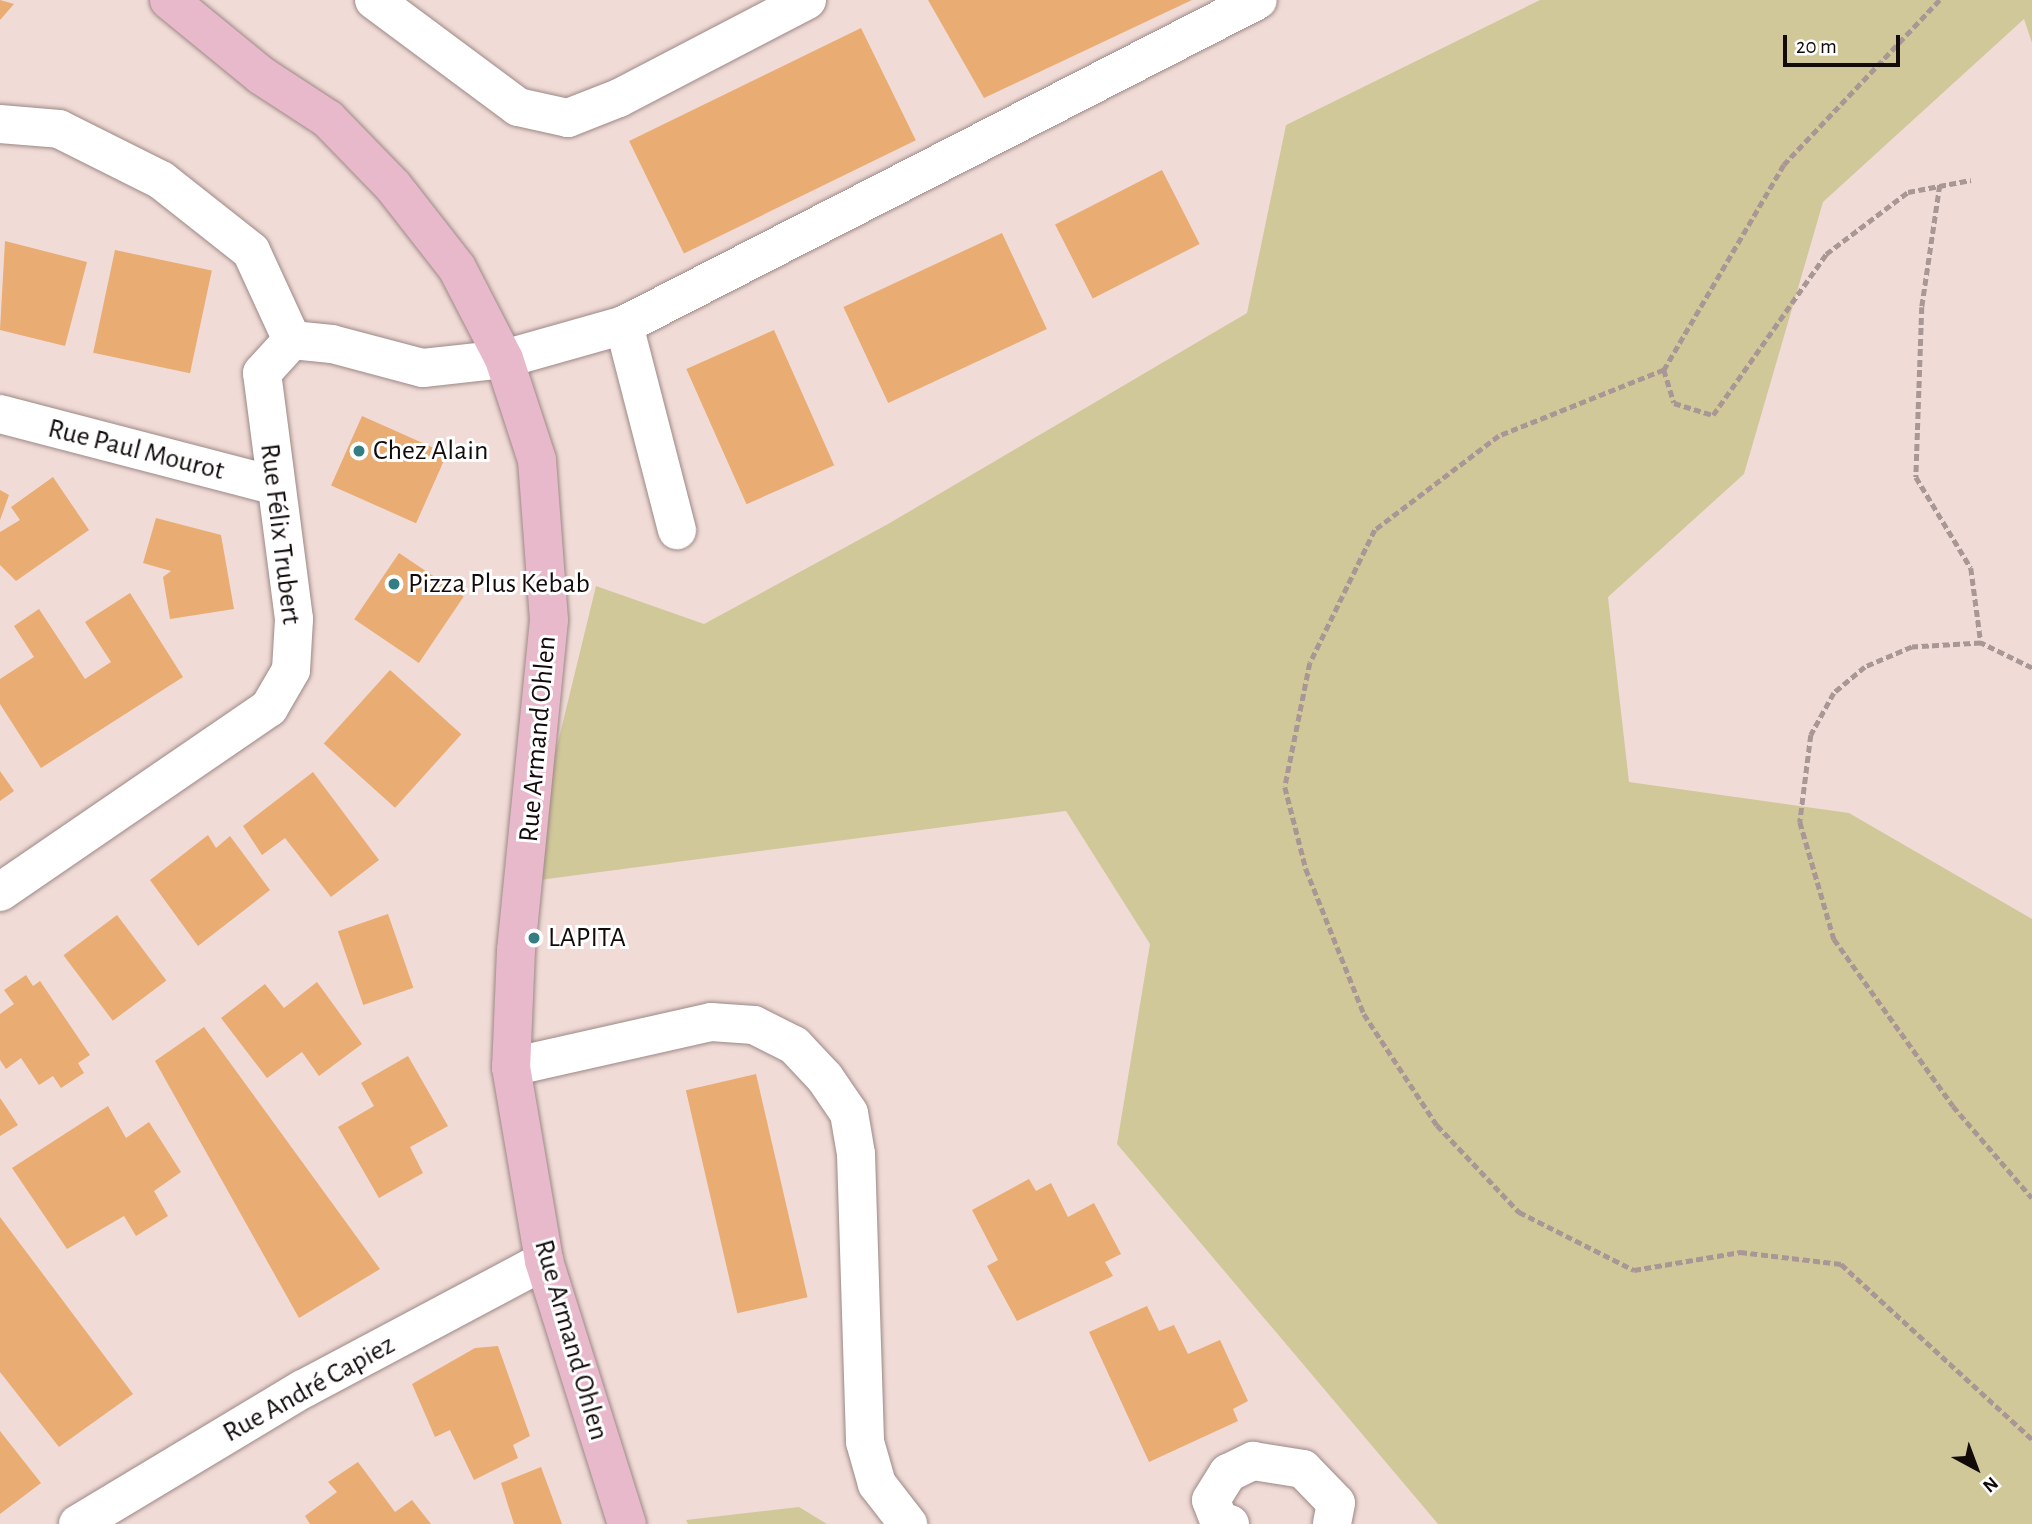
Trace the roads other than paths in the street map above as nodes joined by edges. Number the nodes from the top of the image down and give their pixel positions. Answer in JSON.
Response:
{"nodes":[{"id":1,"x":169,"y":0,"type":"edge"},
{"id":2,"x":374,"y":0,"type":"edge"},
{"id":3,"x":807,"y":0,"type":"edge"},
{"id":4,"x":1258,"y":0,"type":"edge"},
{"id":5,"x":0,"y":124,"type":"edge"},
{"id":6,"x":624,"y":325,"type":"junction"},
{"id":7,"x":292,"y":340,"type":"junction"},
{"id":8,"x":504,"y":359,"type":"junction"},
{"id":9,"x":0,"y":414,"type":"edge"},
{"id":10,"x":272,"y":485,"type":"junction"},
{"id":11,"x":677,"y":530,"type":"dead end"},
{"id":12,"x":0,"y":892,"type":"edge"},
{"id":13,"x":511,"y":1067,"type":"junction"},
{"id":14,"x":544,"y":1261,"type":"junction"},
{"id":15,"x":78,"y":1524,"type":"edge"},
{"id":16,"x":627,"y":1524,"type":"edge"},
{"id":17,"x":908,"y":1524,"type":"edge"},
{"id":18,"x":1230,"y":1524,"type":"edge"},
{"id":19,"x":1332,"y":1524,"type":"edge"}],
"edges":[{"from":1,"to":8,"type":"main road","name":"Rue Armand Ohlen"},
{"from":2,"to":3,"type":"street"},
{"from":4,"to":6,"type":"street"},
{"from":5,"to":7,"type":"street"},
{"from":6,"to":8,"type":"street"},
{"from":6,"to":11,"type":"street"},
{"from":7,"to":8,"type":"street"},
{"from":7,"to":10,"type":"street","name":"Rue Félix Trubert"},
{"from":8,"to":13,"type":"main road","name":"Rue Armand Ohlen"},
{"from":9,"to":10,"type":"street","name":"Rue Paul Mourot"},
{"from":10,"to":12,"type":"street","name":"Rue Félix Trubert"},
{"from":13,"to":14,"type":"main road","name":"Rue Armand Ohlen"},
{"from":13,"to":17,"type":"street"},
{"from":14,"to":15,"type":"street","name":"Rue André Capiez"},
{"from":14,"to":16,"type":"main road","name":"Rue Armand Ohlen"},
{"from":18,"to":19,"type":"street"}]}
